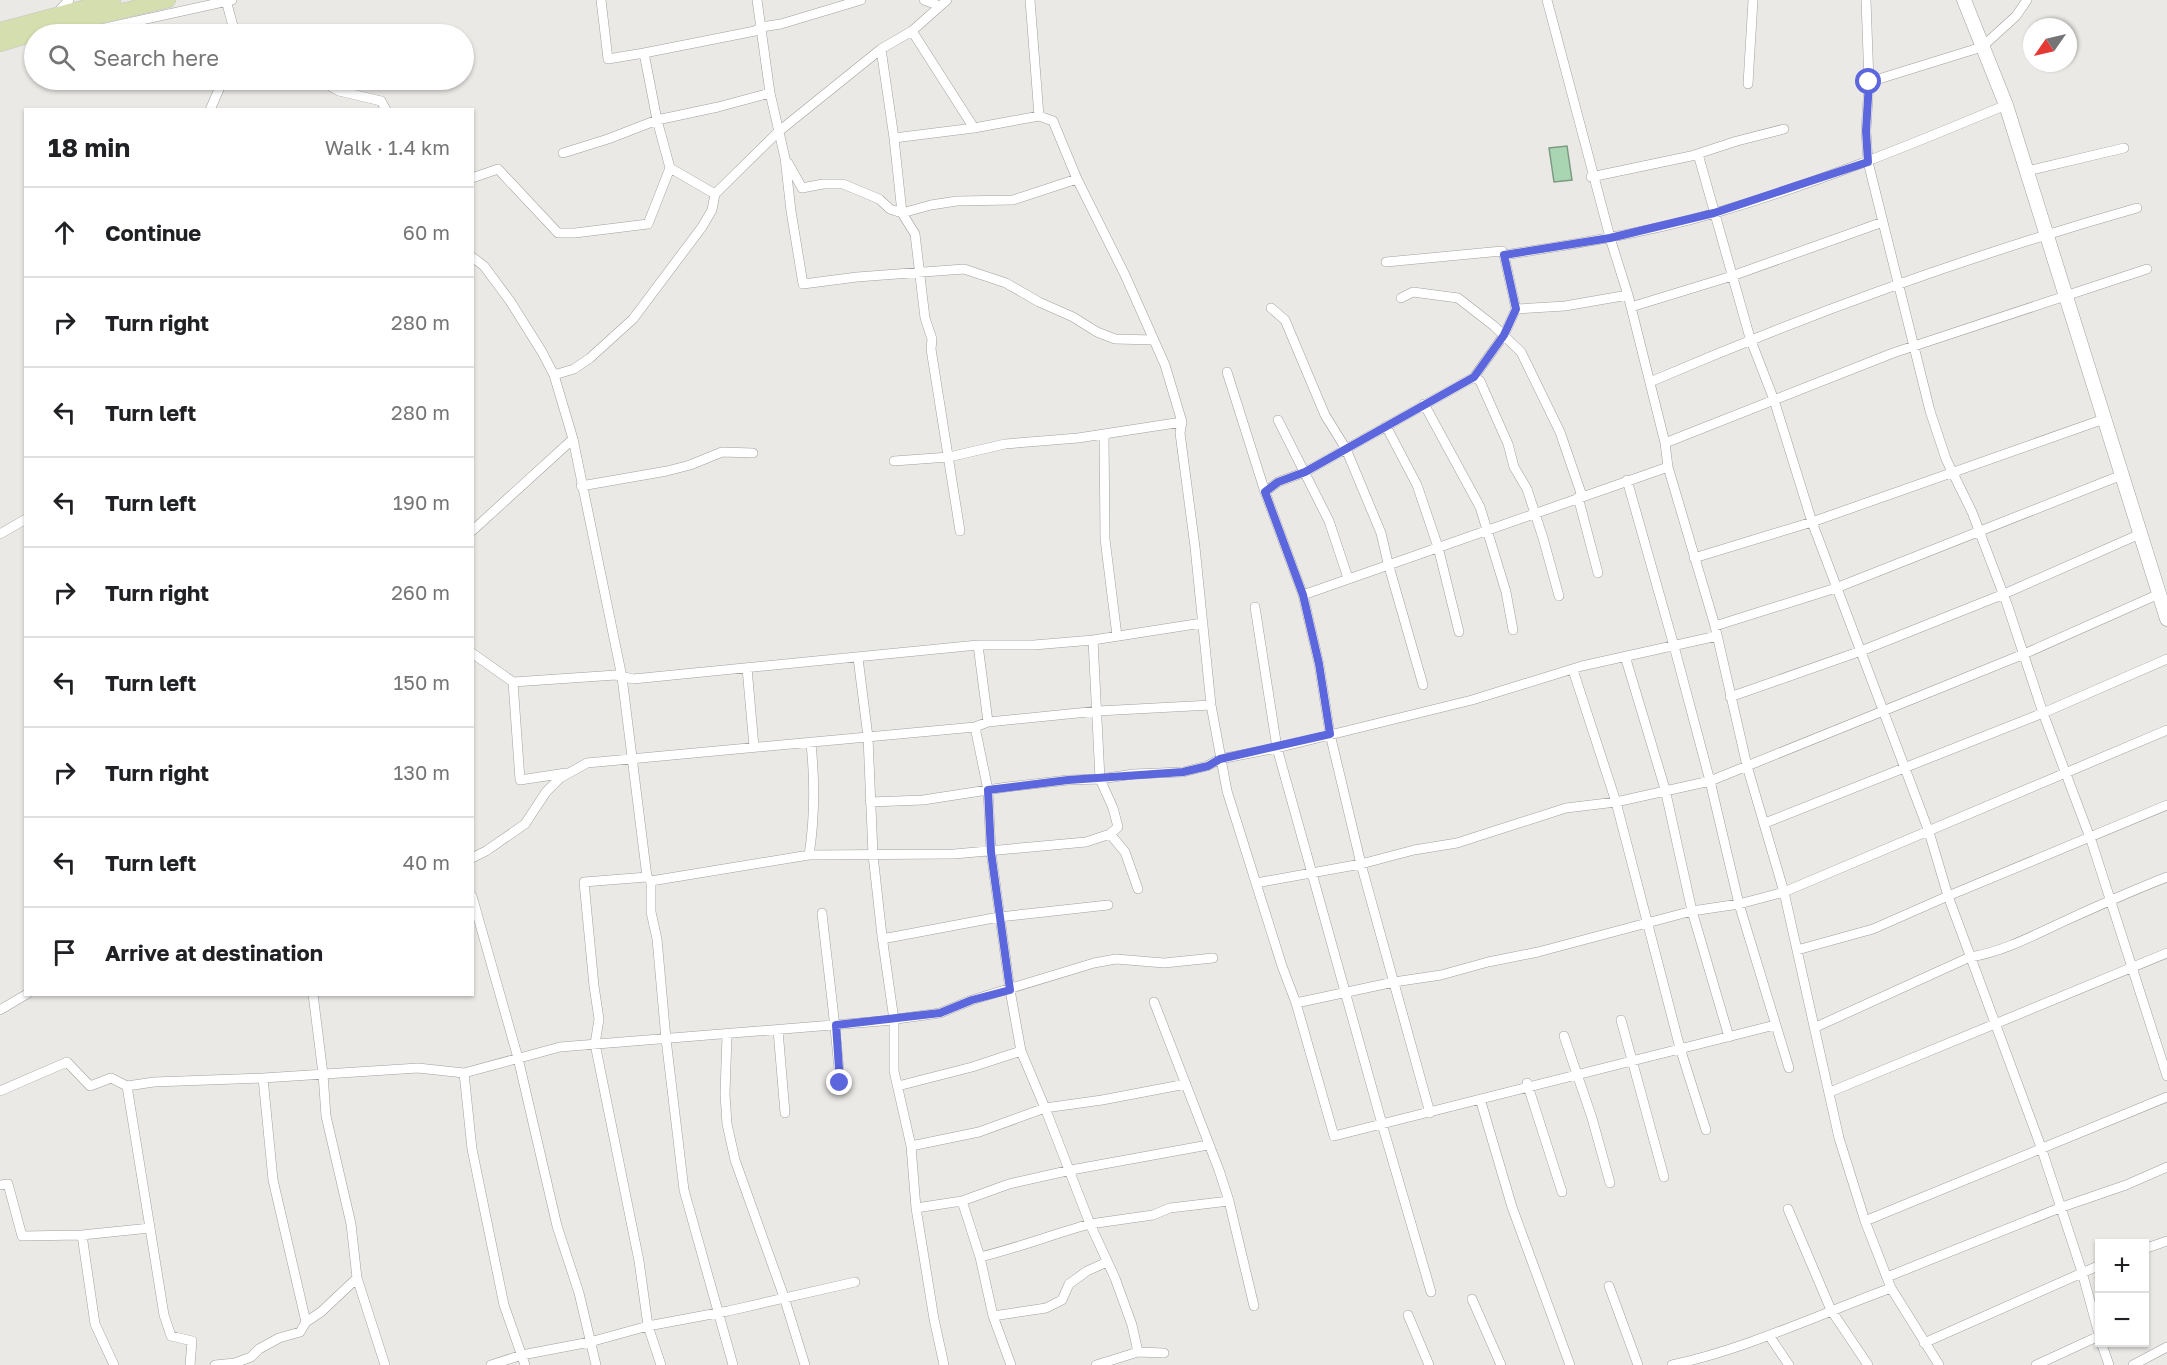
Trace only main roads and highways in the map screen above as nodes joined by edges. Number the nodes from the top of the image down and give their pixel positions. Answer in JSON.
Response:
{"nodes":[{"id":1,"x":113,"y":0,"type":"edge"},
{"id":2,"x":168,"y":0,"type":"edge"},
{"id":3,"x":1964,"y":0,"type":"edge"},
{"id":4,"x":58,"y":20,"type":"junction"},
{"id":5,"x":35,"y":24,"type":"edge"},
{"id":6,"x":48,"y":24,"type":"edge"},
{"id":7,"x":24,"y":26,"type":"edge"},
{"id":8,"x":0,"y":30,"type":"edge"},
{"id":9,"x":24,"y":34,"type":"edge"},
{"id":10,"x":0,"y":44,"type":"edge"},
{"id":11,"x":2167,"y":619,"type":"edge"}],
"edges":[{"from":1,"to":4,"type":"main road"},
{"from":2,"to":4,"type":"main road"},
{"from":3,"to":11,"type":"main road"},
{"from":4,"to":5,"type":"main road"},
{"from":4,"to":6,"type":"main road"},
{"from":7,"to":8,"type":"main road"},
{"from":9,"to":10,"type":"main road"}]}
